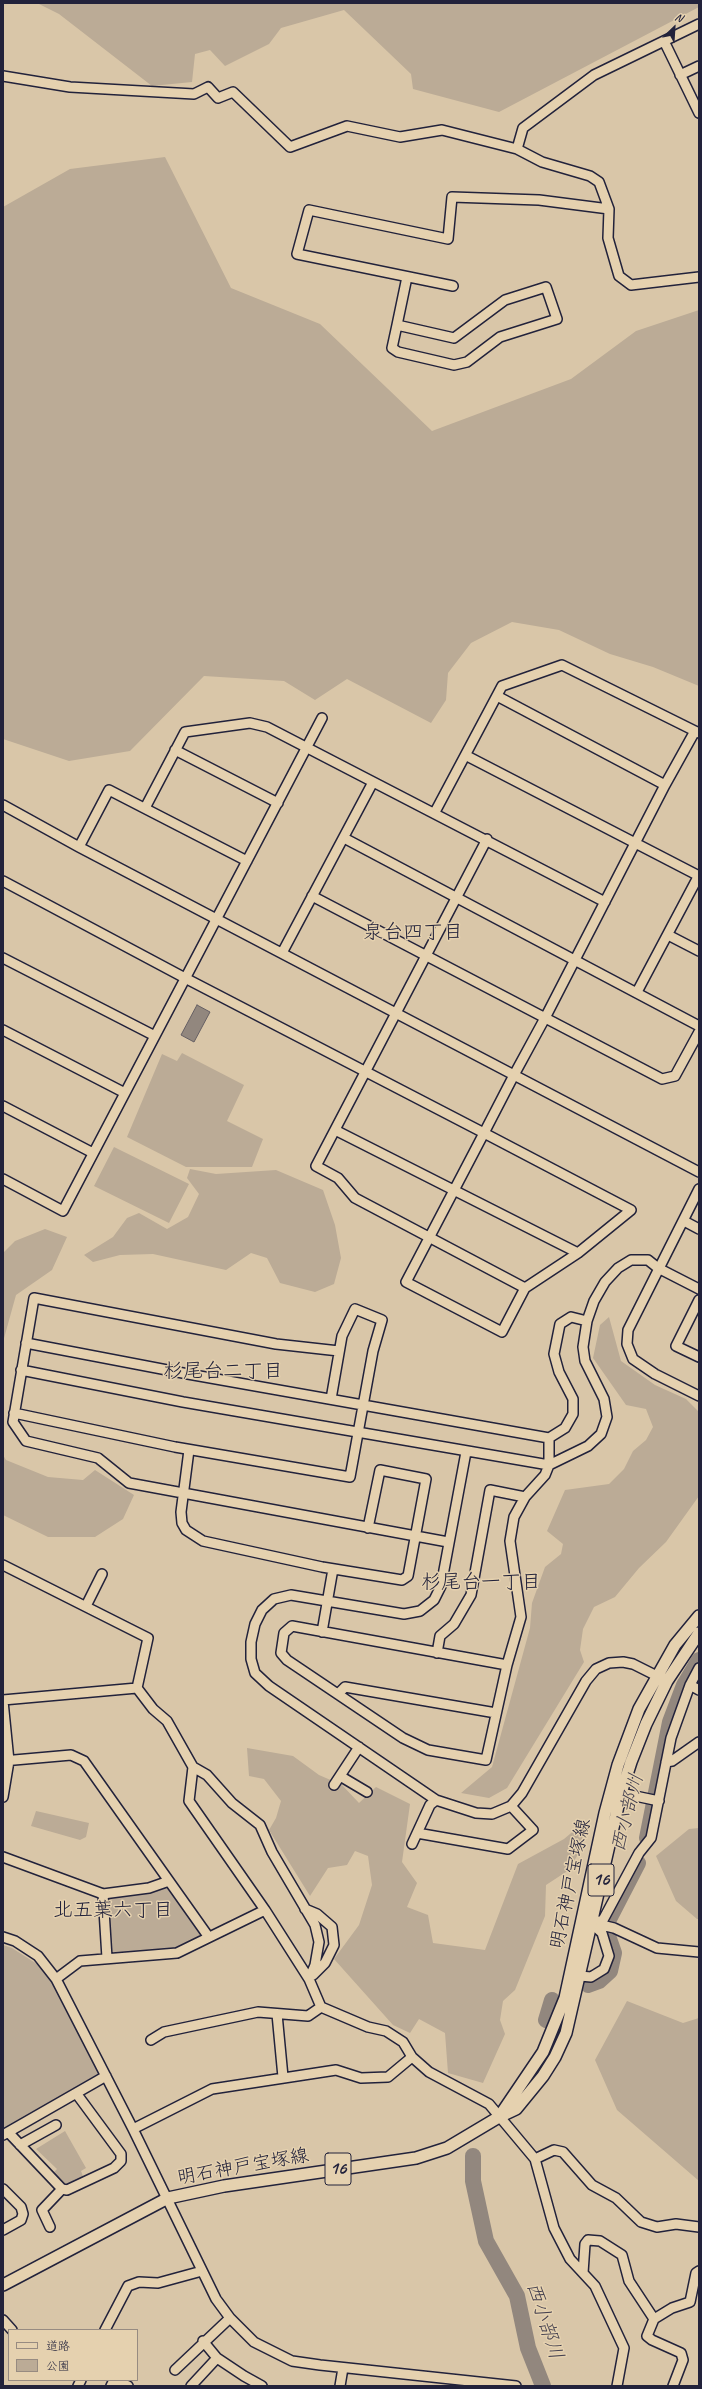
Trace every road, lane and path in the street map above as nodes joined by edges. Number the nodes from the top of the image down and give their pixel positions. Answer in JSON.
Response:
{"nodes":[{"id":1,"x":699,"y":24,"type":"edge"},
{"id":2,"x":664,"y":41,"type":"junction"},
{"id":3,"x":699,"y":66,"type":"edge"},
{"id":4,"x":680,"y":75,"type":"junction"},
{"id":5,"x":3,"y":76,"type":"edge"},
{"id":6,"x":699,"y":113,"type":"edge"},
{"id":7,"x":517,"y":149,"type":"junction"},
{"id":8,"x":609,"y":209,"type":"junction"},
{"id":9,"x":407,"y":277,"type":"junction"},
{"id":10,"x":699,"y":277,"type":"edge"},
{"id":11,"x":453,"y":286,"type":"dead end"},
{"id":12,"x":397,"y":326,"type":"junction"},
{"id":13,"x":497,"y":696,"type":"junction"},
{"id":14,"x":322,"y":718,"type":"dead end"},
{"id":15,"x":697,"y":732,"type":"edge"},
{"id":16,"x":307,"y":748,"type":"junction"},
{"id":17,"x":176,"y":750,"type":"junction"},
{"id":18,"x":467,"y":756,"type":"junction"},
{"id":19,"x":373,"y":782,"type":"junction"},
{"id":20,"x":665,"y":785,"type":"junction"},
{"id":21,"x":278,"y":803,"type":"junction"},
{"id":22,"x":145,"y":808,"type":"junction"},
{"id":23,"x":4,"y":809,"type":"edge"},
{"id":24,"x":435,"y":812,"type":"junction"},
{"id":25,"x":344,"y":838,"type":"junction"},
{"id":26,"x":487,"y":839,"type":"junction"},
{"id":27,"x":636,"y":844,"type":"junction"},
{"id":28,"x":79,"y":847,"type":"junction"},
{"id":29,"x":247,"y":861,"type":"junction"},
{"id":30,"x":699,"y":876,"type":"edge"},
{"id":31,"x":3,"y":881,"type":"edge"},
{"id":32,"x":312,"y":896,"type":"junction"},
{"id":33,"x":457,"y":898,"type":"junction"},
{"id":34,"x":605,"y":902,"type":"junction"},
{"id":35,"x":217,"y":919,"type":"junction"},
{"id":36,"x":668,"y":935,"type":"junction"},
{"id":37,"x":699,"y":951,"type":"edge"},
{"id":38,"x":282,"y":953,"type":"junction"},
{"id":39,"x":426,"y":956,"type":"junction"},
{"id":40,"x":3,"y":958,"type":"edge"},
{"id":41,"x":575,"y":960,"type":"junction"},
{"id":42,"x":185,"y":978,"type":"junction"},
{"id":43,"x":637,"y":992,"type":"junction"},
{"id":44,"x":396,"y":1013,"type":"junction"},
{"id":45,"x":545,"y":1018,"type":"junction"},
{"id":46,"x":699,"y":1026,"type":"edge"},
{"id":47,"x":3,"y":1030,"type":"edge"},
{"id":48,"x":699,"y":1032,"type":"edge"},
{"id":49,"x":155,"y":1036,"type":"junction"},
{"id":50,"x":365,"y":1071,"type":"junction"},
{"id":51,"x":514,"y":1075,"type":"junction"},
{"id":52,"x":125,"y":1093,"type":"junction"},
{"id":53,"x":3,"y":1106,"type":"edge"},
{"id":54,"x":335,"y":1130,"type":"junction"},
{"id":55,"x":484,"y":1133,"type":"junction"},
{"id":56,"x":93,"y":1153,"type":"junction"},
{"id":57,"x":699,"y":1172,"type":"edge"},
{"id":58,"x":3,"y":1179,"type":"edge"},
{"id":59,"x":699,"y":1189,"type":"edge"},
{"id":60,"x":453,"y":1192,"type":"junction"},
{"id":61,"x":684,"y":1221,"type":"junction"},
{"id":62,"x":699,"y":1229,"type":"edge"},
{"id":63,"x":429,"y":1237,"type":"junction"},
{"id":64,"x":578,"y":1253,"type":"junction"},
{"id":65,"x":658,"y":1268,"type":"junction"},
{"id":66,"x":525,"y":1288,"type":"junction"},
{"id":67,"x":699,"y":1289,"type":"edge"},
{"id":68,"x":699,"y":1300,"type":"edge"},
{"id":69,"x":587,"y":1321,"type":"junction"},
{"id":70,"x":26,"y":1343,"type":"junction"},
{"id":71,"x":339,"y":1351,"type":"junction"},
{"id":72,"x":699,"y":1357,"type":"edge"},
{"id":73,"x":21,"y":1370,"type":"junction"},
{"id":74,"x":699,"y":1396,"type":"edge"},
{"id":75,"x":331,"y":1399,"type":"junction"},
{"id":76,"x":362,"y":1405,"type":"junction"},
{"id":77,"x":14,"y":1413,"type":"junction"},
{"id":78,"x":356,"y":1432,"type":"junction"},
{"id":79,"x":549,"y":1438,"type":"junction"},
{"id":80,"x":189,"y":1450,"type":"junction"},
{"id":81,"x":466,"y":1452,"type":"junction"},
{"id":82,"x":549,"y":1465,"type":"junction"},
{"id":83,"x":183,"y":1492,"type":"junction"},
{"id":84,"x":525,"y":1497,"type":"junction"},
{"id":85,"x":368,"y":1528,"type":"junction"},
{"id":86,"x":416,"y":1536,"type":"junction"},
{"id":87,"x":448,"y":1542,"type":"junction"},
{"id":88,"x":3,"y":1565,"type":"edge"},
{"id":89,"x":333,"y":1569,"type":"junction"},
{"id":90,"x":102,"y":1574,"type":"dead end"},
{"id":91,"x":327,"y":1601,"type":"junction"},
{"id":92,"x":86,"y":1606,"type":"junction"},
{"id":93,"x":699,"y":1616,"type":"edge"},
{"id":94,"x":322,"y":1632,"type":"junction"},
{"id":95,"x":699,"y":1633,"type":"edge"},
{"id":96,"x":437,"y":1653,"type":"junction"},
{"id":97,"x":507,"y":1665,"type":"junction"},
{"id":98,"x":699,"y":1668,"type":"edge"},
{"id":99,"x":657,"y":1676,"type":"junction"},
{"id":100,"x":690,"y":1685,"type":"junction"},
{"id":101,"x":137,"y":1688,"type":"junction"},
{"id":102,"x":699,"y":1690,"type":"edge"},
{"id":103,"x":338,"y":1694,"type":"junction"},
{"id":104,"x":3,"y":1700,"type":"edge"},
{"id":105,"x":496,"y":1713,"type":"junction"},
{"id":106,"x":699,"y":1742,"type":"edge"},
{"id":107,"x":358,"y":1747,"type":"junction"},
{"id":108,"x":6,"y":1761,"type":"edge"},
{"id":109,"x":666,"y":1762,"type":"junction"},
{"id":110,"x":193,"y":1767,"type":"junction"},
{"id":111,"x":340,"y":1776,"type":"junction"},
{"id":112,"x":334,"y":1785,"type":"dead end"},
{"id":113,"x":367,"y":1792,"type":"dead end"},
{"id":114,"x":621,"y":1793,"type":"junction"},
{"id":115,"x":3,"y":1797,"type":"edge"},
{"id":116,"x":436,"y":1800,"type":"junction"},
{"id":117,"x":659,"y":1801,"type":"junction"},
{"id":118,"x":511,"y":1806,"type":"junction"},
{"id":119,"x":417,"y":1833,"type":"junction"},
{"id":120,"x":412,"y":1844,"type":"dead end"},
{"id":121,"x":3,"y":1857,"type":"edge"},
{"id":122,"x":169,"y":1881,"type":"junction"},
{"id":123,"x":103,"y":1894,"type":"junction"},
{"id":124,"x":305,"y":1908,"type":"junction"},
{"id":125,"x":265,"y":1910,"type":"junction"},
{"id":126,"x":591,"y":1923,"type":"junction"},
{"id":127,"x":208,"y":1936,"type":"junction"},
{"id":128,"x":3,"y":1937,"type":"edge"},
{"id":129,"x":699,"y":1952,"type":"edge"},
{"id":130,"x":107,"y":1958,"type":"junction"},
{"id":131,"x":580,"y":1976,"type":"junction"},
{"id":132,"x":56,"y":1979,"type":"junction"},
{"id":133,"x":309,"y":1979,"type":"junction"},
{"id":134,"x":322,"y":2007,"type":"junction"},
{"id":135,"x":277,"y":2014,"type":"junction"},
{"id":136,"x":151,"y":2040,"type":"dead end"},
{"id":137,"x":412,"y":2057,"type":"junction"},
{"id":138,"x":106,"y":2076,"type":"junction"},
{"id":139,"x":283,"y":2077,"type":"junction"},
{"id":140,"x":76,"y":2093,"type":"junction"},
{"id":141,"x":499,"y":2117,"type":"junction"},
{"id":142,"x":56,"y":2125,"type":"dead end"},
{"id":143,"x":133,"y":2129,"type":"junction"},
{"id":144,"x":5,"y":2133,"type":"edge"},
{"id":145,"x":20,"y":2145,"type":"junction"},
{"id":146,"x":535,"y":2159,"type":"junction"},
{"id":147,"x":3,"y":2189,"type":"edge"},
{"id":148,"x":62,"y":2189,"type":"junction"},
{"id":149,"x":168,"y":2198,"type":"junction"},
{"id":150,"x":50,"y":2227,"type":"dead end"},
{"id":151,"x":699,"y":2227,"type":"edge"},
{"id":152,"x":3,"y":2230,"type":"edge"},
{"id":153,"x":202,"y":2271,"type":"junction"},
{"id":154,"x":699,"y":2271,"type":"edge"},
{"id":155,"x":583,"y":2273,"type":"junction"},
{"id":156,"x":3,"y":2285,"type":"edge"},
{"id":157,"x":230,"y":2318,"type":"junction"},
{"id":158,"x":654,"y":2319,"type":"junction"},
{"id":159,"x":3,"y":2320,"type":"edge"},
{"id":160,"x":11,"y":2329,"type":"edge"},
{"id":161,"x":106,"y":2329,"type":"edge"},
{"id":162,"x":203,"y":2342,"type":"junction"},
{"id":163,"x":217,"y":2358,"type":"junction"},
{"id":164,"x":343,"y":2368,"type":"junction"},
{"id":165,"x":175,"y":2370,"type":"dead end"},
{"id":166,"x":116,"y":2381,"type":"edge"},
{"id":167,"x":490,"y":2384,"type":"edge"},
{"id":168,"x":128,"y":2386,"type":"edge"},
{"id":169,"x":191,"y":2386,"type":"edge"},
{"id":170,"x":262,"y":2386,"type":"edge"},
{"id":171,"x":340,"y":2386,"type":"edge"},
{"id":172,"x":516,"y":2386,"type":"edge"},
{"id":173,"x":617,"y":2386,"type":"edge"},
{"id":174,"x":673,"y":2386,"type":"edge"}],
"edges":[{"from":1,"to":2,"type":"street"},
{"from":2,"to":4,"type":"street"},
{"from":2,"to":7,"type":"street"},
{"from":3,"to":4,"type":"street"},
{"from":4,"to":6,"type":"street"},
{"from":5,"to":7,"type":"street"},
{"from":7,"to":8,"type":"street"},
{"from":8,"to":9,"type":"street"},
{"from":8,"to":10,"type":"street"},
{"from":9,"to":11,"type":"street"},
{"from":9,"to":12,"type":"street"},
{"from":12,"to":12,"type":"street"},
{"from":13,"to":15,"type":"street"},
{"from":13,"to":18,"type":"street"},
{"from":13,"to":20,"type":"street"},
{"from":14,"to":16,"type":"street"},
{"from":15,"to":20,"type":"street"},
{"from":16,"to":17,"type":"street"},
{"from":16,"to":19,"type":"street"},
{"from":16,"to":21,"type":"street"},
{"from":17,"to":21,"type":"street"},
{"from":17,"to":22,"type":"street"},
{"from":18,"to":24,"type":"street"},
{"from":18,"to":27,"type":"street"},
{"from":19,"to":24,"type":"street"},
{"from":19,"to":25,"type":"street"},
{"from":20,"to":27,"type":"street"},
{"from":21,"to":29,"type":"street"},
{"from":22,"to":28,"type":"street"},
{"from":22,"to":29,"type":"street"},
{"from":23,"to":28,"type":"street"},
{"from":24,"to":26,"type":"street"},
{"from":25,"to":32,"type":"street"},
{"from":25,"to":33,"type":"street"},
{"from":26,"to":33,"type":"street"},
{"from":26,"to":34,"type":"street"},
{"from":27,"to":30,"type":"street"},
{"from":27,"to":34,"type":"street"},
{"from":28,"to":35,"type":"street"},
{"from":29,"to":35,"type":"street"},
{"from":30,"to":36,"type":"street"},
{"from":31,"to":42,"type":"street"},
{"from":32,"to":38,"type":"street"},
{"from":32,"to":39,"type":"street"},
{"from":33,"to":39,"type":"street"},
{"from":33,"to":41,"type":"street"},
{"from":34,"to":41,"type":"street"},
{"from":35,"to":38,"type":"street"},
{"from":35,"to":42,"type":"street"},
{"from":36,"to":37,"type":"street"},
{"from":36,"to":43,"type":"street"},
{"from":38,"to":44,"type":"street"},
{"from":39,"to":44,"type":"street"},
{"from":39,"to":45,"type":"street"},
{"from":40,"to":49,"type":"street"},
{"from":41,"to":43,"type":"street"},
{"from":41,"to":45,"type":"street"},
{"from":42,"to":49,"type":"street"},
{"from":42,"to":50,"type":"street"},
{"from":43,"to":46,"type":"street"},
{"from":44,"to":50,"type":"street"},
{"from":44,"to":51,"type":"street"},
{"from":45,"to":48,"type":"street"},
{"from":45,"to":51,"type":"street"},
{"from":47,"to":52,"type":"street"},
{"from":49,"to":52,"type":"street"},
{"from":50,"to":54,"type":"street"},
{"from":50,"to":55,"type":"street"},
{"from":51,"to":55,"type":"street"},
{"from":51,"to":57,"type":"street"},
{"from":52,"to":56,"type":"street"},
{"from":53,"to":56,"type":"street"},
{"from":54,"to":60,"type":"street"},
{"from":54,"to":63,"type":"street"},
{"from":55,"to":60,"type":"street"},
{"from":55,"to":64,"type":"street"},
{"from":56,"to":58,"type":"street"},
{"from":59,"to":61,"type":"street"},
{"from":60,"to":63,"type":"street"},
{"from":60,"to":64,"type":"street"},
{"from":61,"to":62,"type":"street"},
{"from":61,"to":65,"type":"street"},
{"from":63,"to":66,"type":"street"},
{"from":63,"to":66,"type":"street"},
{"from":64,"to":66,"type":"street"},
{"from":65,"to":67,"type":"street"},
{"from":65,"to":69,"type":"street"},
{"from":65,"to":74,"type":"street"},
{"from":68,"to":72,"type":"street"},
{"from":69,"to":79,"type":"street"},
{"from":69,"to":82,"type":"street"},
{"from":70,"to":71,"type":"street"},
{"from":70,"to":73,"type":"street"},
{"from":70,"to":75,"type":"street"},
{"from":71,"to":75,"type":"street"},
{"from":71,"to":76,"type":"street"},
{"from":73,"to":77,"type":"street"},
{"from":73,"to":78,"type":"street"},
{"from":75,"to":76,"type":"street"},
{"from":76,"to":78,"type":"street"},
{"from":76,"to":79,"type":"street"},
{"from":77,"to":80,"type":"street"},
{"from":77,"to":83,"type":"street"},
{"from":78,"to":80,"type":"street"},
{"from":78,"to":81,"type":"street"},
{"from":79,"to":82,"type":"street"},
{"from":80,"to":83,"type":"street"},
{"from":81,"to":82,"type":"street"},
{"from":81,"to":87,"type":"street"},
{"from":82,"to":84,"type":"street"},
{"from":83,"to":85,"type":"street"},
{"from":83,"to":89,"type":"street"},
{"from":84,"to":96,"type":"street"},
{"from":84,"to":97,"type":"street"},
{"from":85,"to":86,"type":"street"},
{"from":85,"to":86,"type":"street"},
{"from":86,"to":87,"type":"street"},
{"from":86,"to":89,"type":"street"},
{"from":87,"to":91,"type":"street"},
{"from":88,"to":92,"type":"street"},
{"from":89,"to":91,"type":"street"},
{"from":90,"to":92,"type":"street"},
{"from":91,"to":94,"type":"street"},
{"from":91,"to":107,"type":"street"},
{"from":92,"to":101,"type":"street"},
{"from":93,"to":99,"type":"main road","name":"明石神戸宝塚線","number":"16"},
{"from":94,"to":96,"type":"street"},
{"from":94,"to":103,"type":"street"},
{"from":95,"to":114,"type":"main road","name":"明石神戸宝塚線","number":"16"},
{"from":96,"to":97,"type":"street"},
{"from":97,"to":105,"type":"street"},
{"from":98,"to":100,"type":"street"},
{"from":99,"to":118,"type":"street"},
{"from":99,"to":141,"type":"main road","name":"明石神戸宝塚線","number":"16"},
{"from":100,"to":102,"type":"street"},
{"from":100,"to":109,"type":"street"},
{"from":101,"to":104,"type":"street"},
{"from":101,"to":110,"type":"street"},
{"from":103,"to":105,"type":"street"},
{"from":103,"to":105,"type":"street"},
{"from":104,"to":108,"type":"street"},
{"from":106,"to":109,"type":"street"},
{"from":107,"to":111,"type":"street"},
{"from":107,"to":116,"type":"street"},
{"from":108,"to":115,"type":"street"},
{"from":108,"to":122,"type":"street"},
{"from":109,"to":117,"type":"street"},
{"from":110,"to":124,"type":"street"},
{"from":110,"to":125,"type":"street"},
{"from":111,"to":112,"type":"street"},
{"from":111,"to":113,"type":"street"},
{"from":114,"to":117,"type":"street"},
{"from":114,"to":126,"type":"main road","name":"明石神戸宝塚線","number":"16"},
{"from":116,"to":118,"type":"street"},
{"from":116,"to":119,"type":"street"},
{"from":117,"to":126,"type":"street"},
{"from":118,"to":119,"type":"street"},
{"from":119,"to":120,"type":"street"},
{"from":121,"to":123,"type":"street"},
{"from":122,"to":123,"type":"street"},
{"from":122,"to":127,"type":"street"},
{"from":123,"to":130,"type":"street"},
{"from":124,"to":133,"type":"street"},
{"from":124,"to":133,"type":"street"},
{"from":125,"to":127,"type":"street"},
{"from":125,"to":133,"type":"street"},
{"from":126,"to":129,"type":"street"},
{"from":126,"to":131,"type":"main road","name":"明石神戸宝塚線","number":"16"},
{"from":126,"to":131,"type":"street"},
{"from":127,"to":130,"type":"street"},
{"from":128,"to":132,"type":"street"},
{"from":130,"to":132,"type":"street"},
{"from":131,"to":141,"type":"main road","name":"明石神戸宝塚線","number":"16"},
{"from":132,"to":138,"type":"street"},
{"from":133,"to":134,"type":"street"},
{"from":134,"to":135,"type":"street"},
{"from":134,"to":137,"type":"street"},
{"from":135,"to":136,"type":"street"},
{"from":135,"to":139,"type":"street"},
{"from":137,"to":139,"type":"street"},
{"from":137,"to":141,"type":"street"},
{"from":138,"to":140,"type":"street"},
{"from":138,"to":143,"type":"street"},
{"from":139,"to":143,"type":"street"},
{"from":140,"to":144,"type":"street"},
{"from":140,"to":148,"type":"street"},
{"from":141,"to":146,"type":"street"},
{"from":141,"to":149,"type":"main road","name":"明石神戸宝塚線","number":"16"},
{"from":142,"to":145,"type":"street"},
{"from":143,"to":149,"type":"street"},
{"from":144,"to":145,"type":"street"},
{"from":145,"to":148,"type":"street"},
{"from":146,"to":151,"type":"street"},
{"from":146,"to":155,"type":"street"},
{"from":147,"to":152,"type":"street"},
{"from":148,"to":150,"type":"street"},
{"from":149,"to":153,"type":"street"},
{"from":149,"to":156,"type":"main road","name":"明石神戸宝塚線","number":"16"},
{"from":153,"to":157,"type":"street"},
{"from":153,"to":161,"type":"street"},
{"from":154,"to":158,"type":"street"},
{"from":155,"to":158,"type":"street"},
{"from":155,"to":173,"type":"street"},
{"from":157,"to":162,"type":"street"},
{"from":157,"to":164,"type":"street"},
{"from":158,"to":174,"type":"street"},
{"from":159,"to":160,"type":"street"},
{"from":162,"to":163,"type":"street"},
{"from":162,"to":165,"type":"street"},
{"from":163,"to":169,"type":"street"},
{"from":163,"to":170,"type":"street"},
{"from":164,"to":167,"type":"street"},
{"from":164,"to":171,"type":"street"},
{"from":166,"to":168,"type":"street"},
{"from":167,"to":172,"type":"street"}]}
